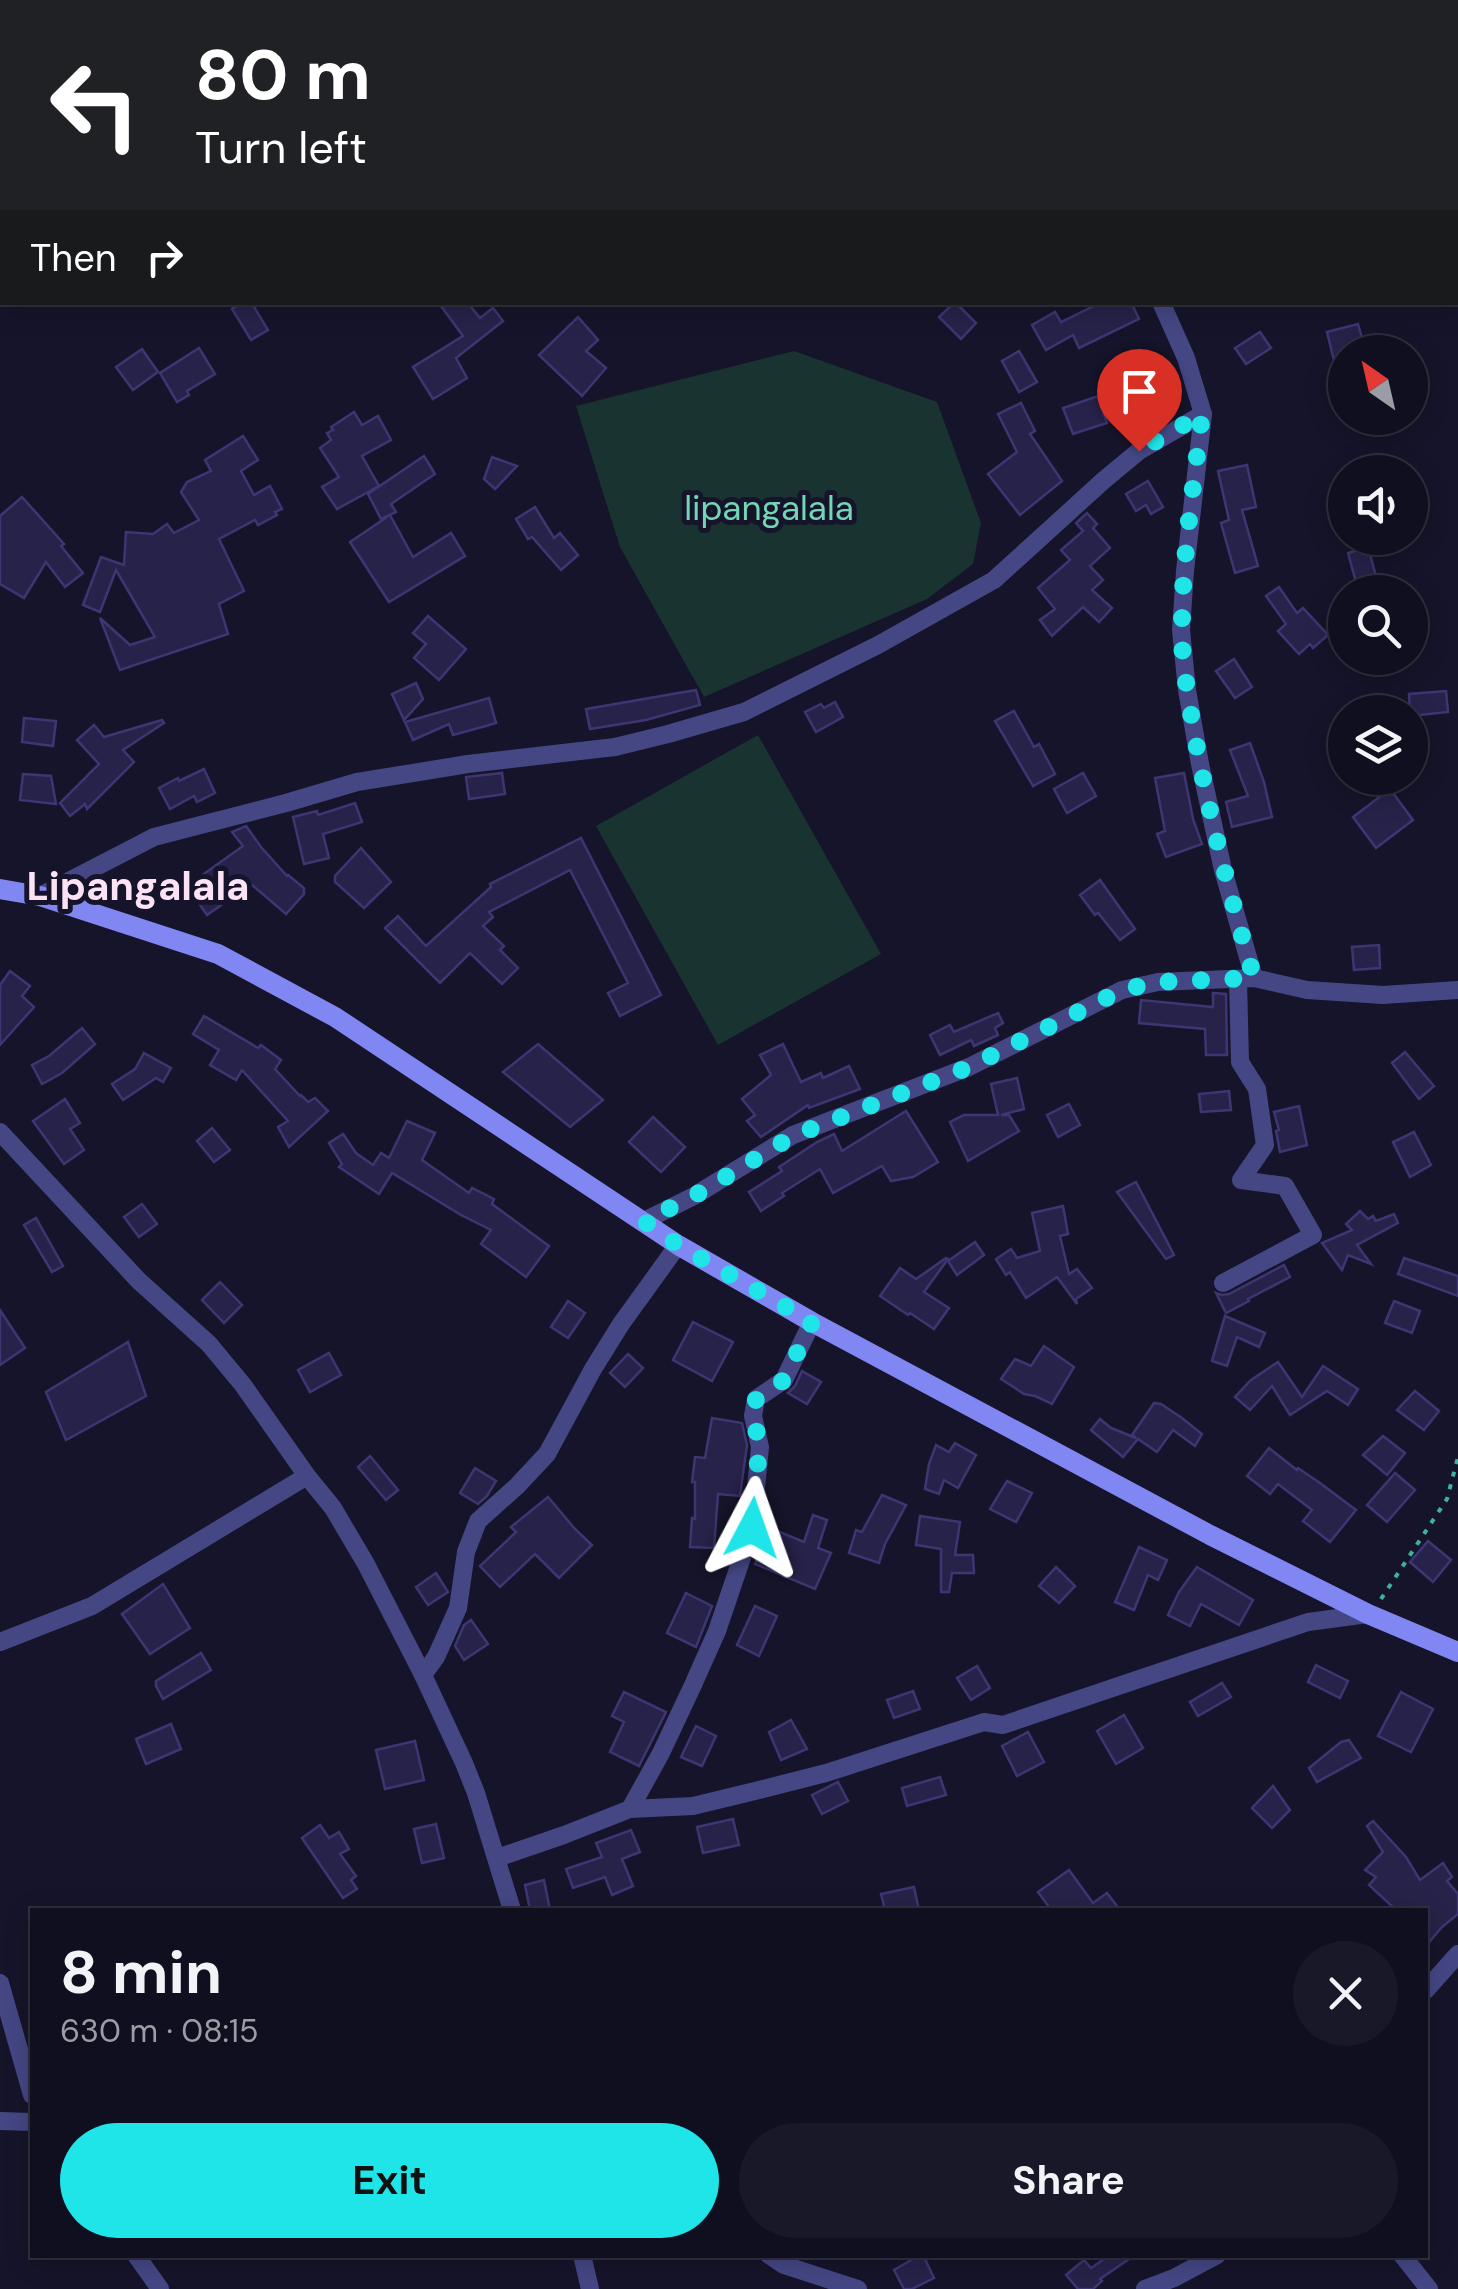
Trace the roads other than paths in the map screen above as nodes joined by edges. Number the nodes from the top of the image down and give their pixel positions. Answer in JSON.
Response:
{"nodes":[{"id":1,"x":1162,"y":305,"type":"edge"},
{"id":2,"x":1202,"y":414,"type":"junction"},
{"id":3,"x":0,"y":889,"type":"edge"},
{"id":4,"x":40,"y":896,"type":"junction"},
{"id":5,"x":1246,"y":979,"type":"junction"},
{"id":6,"x":1458,"y":990,"type":"edge"},
{"id":7,"x":0,"y":1132,"type":"edge"},
{"id":8,"x":644,"y":1221,"type":"junction"},
{"id":9,"x":678,"y":1245,"type":"junction"},
{"id":10,"x":1223,"y":1283,"type":"dead end"},
{"id":11,"x":812,"y":1322,"type":"junction"},
{"id":12,"x":307,"y":1476,"type":"junction"},
{"id":13,"x":1368,"y":1614,"type":"junction"},
{"id":14,"x":0,"y":1642,"type":"edge"},
{"id":15,"x":1458,"y":1652,"type":"edge"},
{"id":16,"x":423,"y":1675,"type":"junction"},
{"id":17,"x":630,"y":1809,"type":"junction"},
{"id":18,"x":496,"y":1858,"type":"junction"},
{"id":19,"x":511,"y":1908,"type":"edge"},
{"id":20,"x":1458,"y":1954,"type":"edge"},
{"id":21,"x":0,"y":1982,"type":"edge"},
{"id":22,"x":1428,"y":1989,"type":"edge"},
{"id":23,"x":30,"y":2088,"type":"edge"},
{"id":24,"x":0,"y":2121,"type":"edge"},
{"id":25,"x":30,"y":2122,"type":"edge"},
{"id":26,"x":138,"y":2258,"type":"edge"},
{"id":27,"x":583,"y":2258,"type":"edge"},
{"id":28,"x":774,"y":2258,"type":"edge"},
{"id":29,"x":1211,"y":2258,"type":"edge"},
{"id":30,"x":1404,"y":2258,"type":"edge"},
{"id":31,"x":160,"y":2289,"type":"edge"},
{"id":32,"x":590,"y":2289,"type":"edge"},
{"id":33,"x":858,"y":2289,"type":"edge"},
{"id":34,"x":1145,"y":2289,"type":"edge"},
{"id":35,"x":1429,"y":2289,"type":"edge"}],
"edges":[{"from":1,"to":2,"type":"street"},
{"from":2,"to":4,"type":"street"},
{"from":2,"to":5,"type":"street"},
{"from":3,"to":4,"type":"main road"},
{"from":4,"to":8,"type":"main road"},
{"from":5,"to":6,"type":"street"},
{"from":5,"to":8,"type":"street"},
{"from":5,"to":10,"type":"street"},
{"from":7,"to":12,"type":"street"},
{"from":8,"to":9,"type":"main road"},
{"from":9,"to":11,"type":"main road"},
{"from":9,"to":16,"type":"street"},
{"from":11,"to":13,"type":"main road"},
{"from":11,"to":17,"type":"street"},
{"from":12,"to":14,"type":"street"},
{"from":12,"to":16,"type":"street"},
{"from":13,"to":15,"type":"main road"},
{"from":13,"to":17,"type":"street"},
{"from":16,"to":18,"type":"street"},
{"from":17,"to":18,"type":"street"},
{"from":18,"to":19,"type":"street"},
{"from":20,"to":22,"type":"street"},
{"from":21,"to":23,"type":"street"},
{"from":24,"to":25,"type":"street"},
{"from":26,"to":31,"type":"street"},
{"from":27,"to":32,"type":"street"},
{"from":28,"to":33,"type":"street"},
{"from":29,"to":34,"type":"street"},
{"from":30,"to":35,"type":"street"}]}
